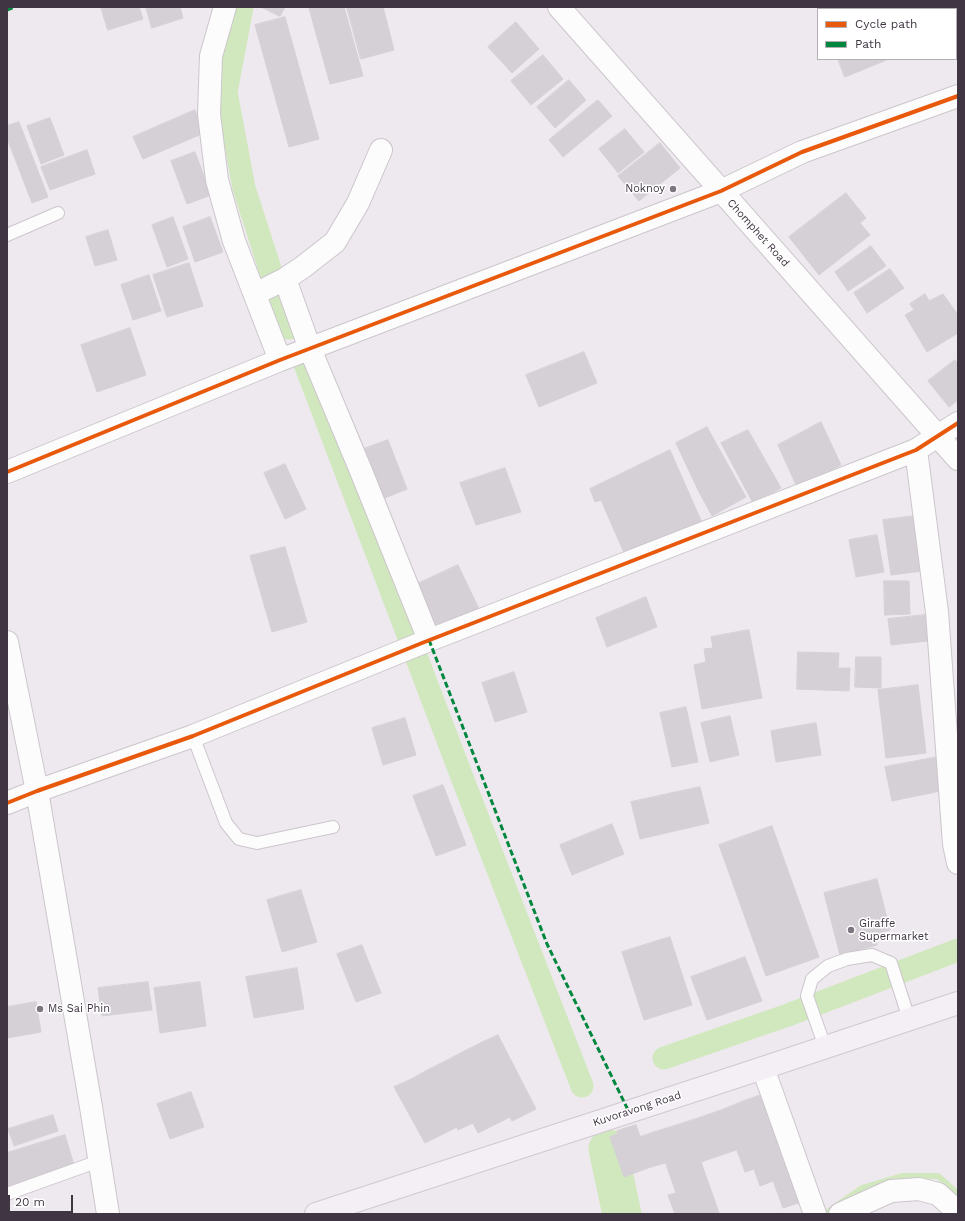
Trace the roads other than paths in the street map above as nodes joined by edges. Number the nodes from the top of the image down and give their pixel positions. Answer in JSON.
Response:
{"nodes":[{"id":1,"x":225,"y":7,"type":"edge"},
{"id":2,"x":559,"y":7,"type":"edge"},
{"id":3,"x":958,"y":96,"type":"edge"},
{"id":4,"x":381,"y":150,"type":"dead end"},
{"id":5,"x":721,"y":191,"type":"junction"},
{"id":6,"x":58,"y":213,"type":"dead end"},
{"id":7,"x":7,"y":235,"type":"edge"},
{"id":8,"x":270,"y":286,"type":"junction"},
{"id":9,"x":310,"y":349,"type":"junction"},
{"id":10,"x":280,"y":360,"type":"junction"},
{"id":11,"x":958,"y":423,"type":"edge"},
{"id":12,"x":938,"y":436,"type":"junction"},
{"id":13,"x":916,"y":450,"type":"junction"},
{"id":14,"x":958,"y":459,"type":"edge"},
{"id":15,"x":7,"y":472,"type":"edge"},
{"id":16,"x":7,"y":642,"type":"edge"},
{"id":17,"x":419,"y":644,"type":"junction"},
{"id":18,"x":193,"y":736,"type":"junction"},
{"id":19,"x":37,"y":791,"type":"junction"},
{"id":20,"x":7,"y":803,"type":"edge"},
{"id":21,"x":333,"y":827,"type":"dead end"},
{"id":22,"x":958,"y":862,"type":"edge"},
{"id":23,"x":958,"y":1003,"type":"edge"},
{"id":24,"x":907,"y":1013,"type":"junction"},
{"id":25,"x":824,"y":1044,"type":"junction"},
{"id":26,"x":763,"y":1068,"type":"junction"},
{"id":27,"x":99,"y":1161,"type":"junction"},
{"id":28,"x":7,"y":1194,"type":"edge"},
{"id":29,"x":814,"y":1210,"type":"edge"},
{"id":30,"x":958,"y":1212,"type":"edge"},
{"id":31,"x":108,"y":1214,"type":"edge"},
{"id":32,"x":316,"y":1214,"type":"edge"},
{"id":33,"x":840,"y":1214,"type":"edge"}],
"edges":[{"from":1,"to":8,"type":"street"},
{"from":2,"to":5,"type":"street","name":"Chomphet Road"},
{"from":3,"to":5,"type":"street"},
{"from":4,"to":8,"type":"street"},
{"from":5,"to":9,"type":"street"},
{"from":5,"to":12,"type":"street","name":"Chomphet Road"},
{"from":6,"to":7,"type":"lane"},
{"from":8,"to":9,"type":"street"},
{"from":8,"to":10,"type":"street"},
{"from":9,"to":10,"type":"street"},
{"from":9,"to":17,"type":"street"},
{"from":10,"to":15,"type":"street"},
{"from":11,"to":12,"type":"street"},
{"from":12,"to":13,"type":"street"},
{"from":12,"to":14,"type":"street","name":"Chomphet Road"},
{"from":13,"to":17,"type":"street"},
{"from":13,"to":22,"type":"street"},
{"from":16,"to":19,"type":"street"},
{"from":17,"to":18,"type":"street"},
{"from":18,"to":19,"type":"street"},
{"from":18,"to":21,"type":"lane"},
{"from":19,"to":20,"type":"street"},
{"from":19,"to":27,"type":"street"},
{"from":23,"to":24,"type":"street","name":"Kuvoravong Road"},
{"from":24,"to":25,"type":"street","name":"Kuvoravong Road"},
{"from":24,"to":25,"type":"lane"},
{"from":25,"to":26,"type":"street","name":"Kuvoravong Road"},
{"from":26,"to":29,"type":"street"},
{"from":26,"to":32,"type":"street","name":"Kuvoravong Road"},
{"from":27,"to":28,"type":"lane"},
{"from":27,"to":31,"type":"street"},
{"from":30,"to":33,"type":"street"}]}
